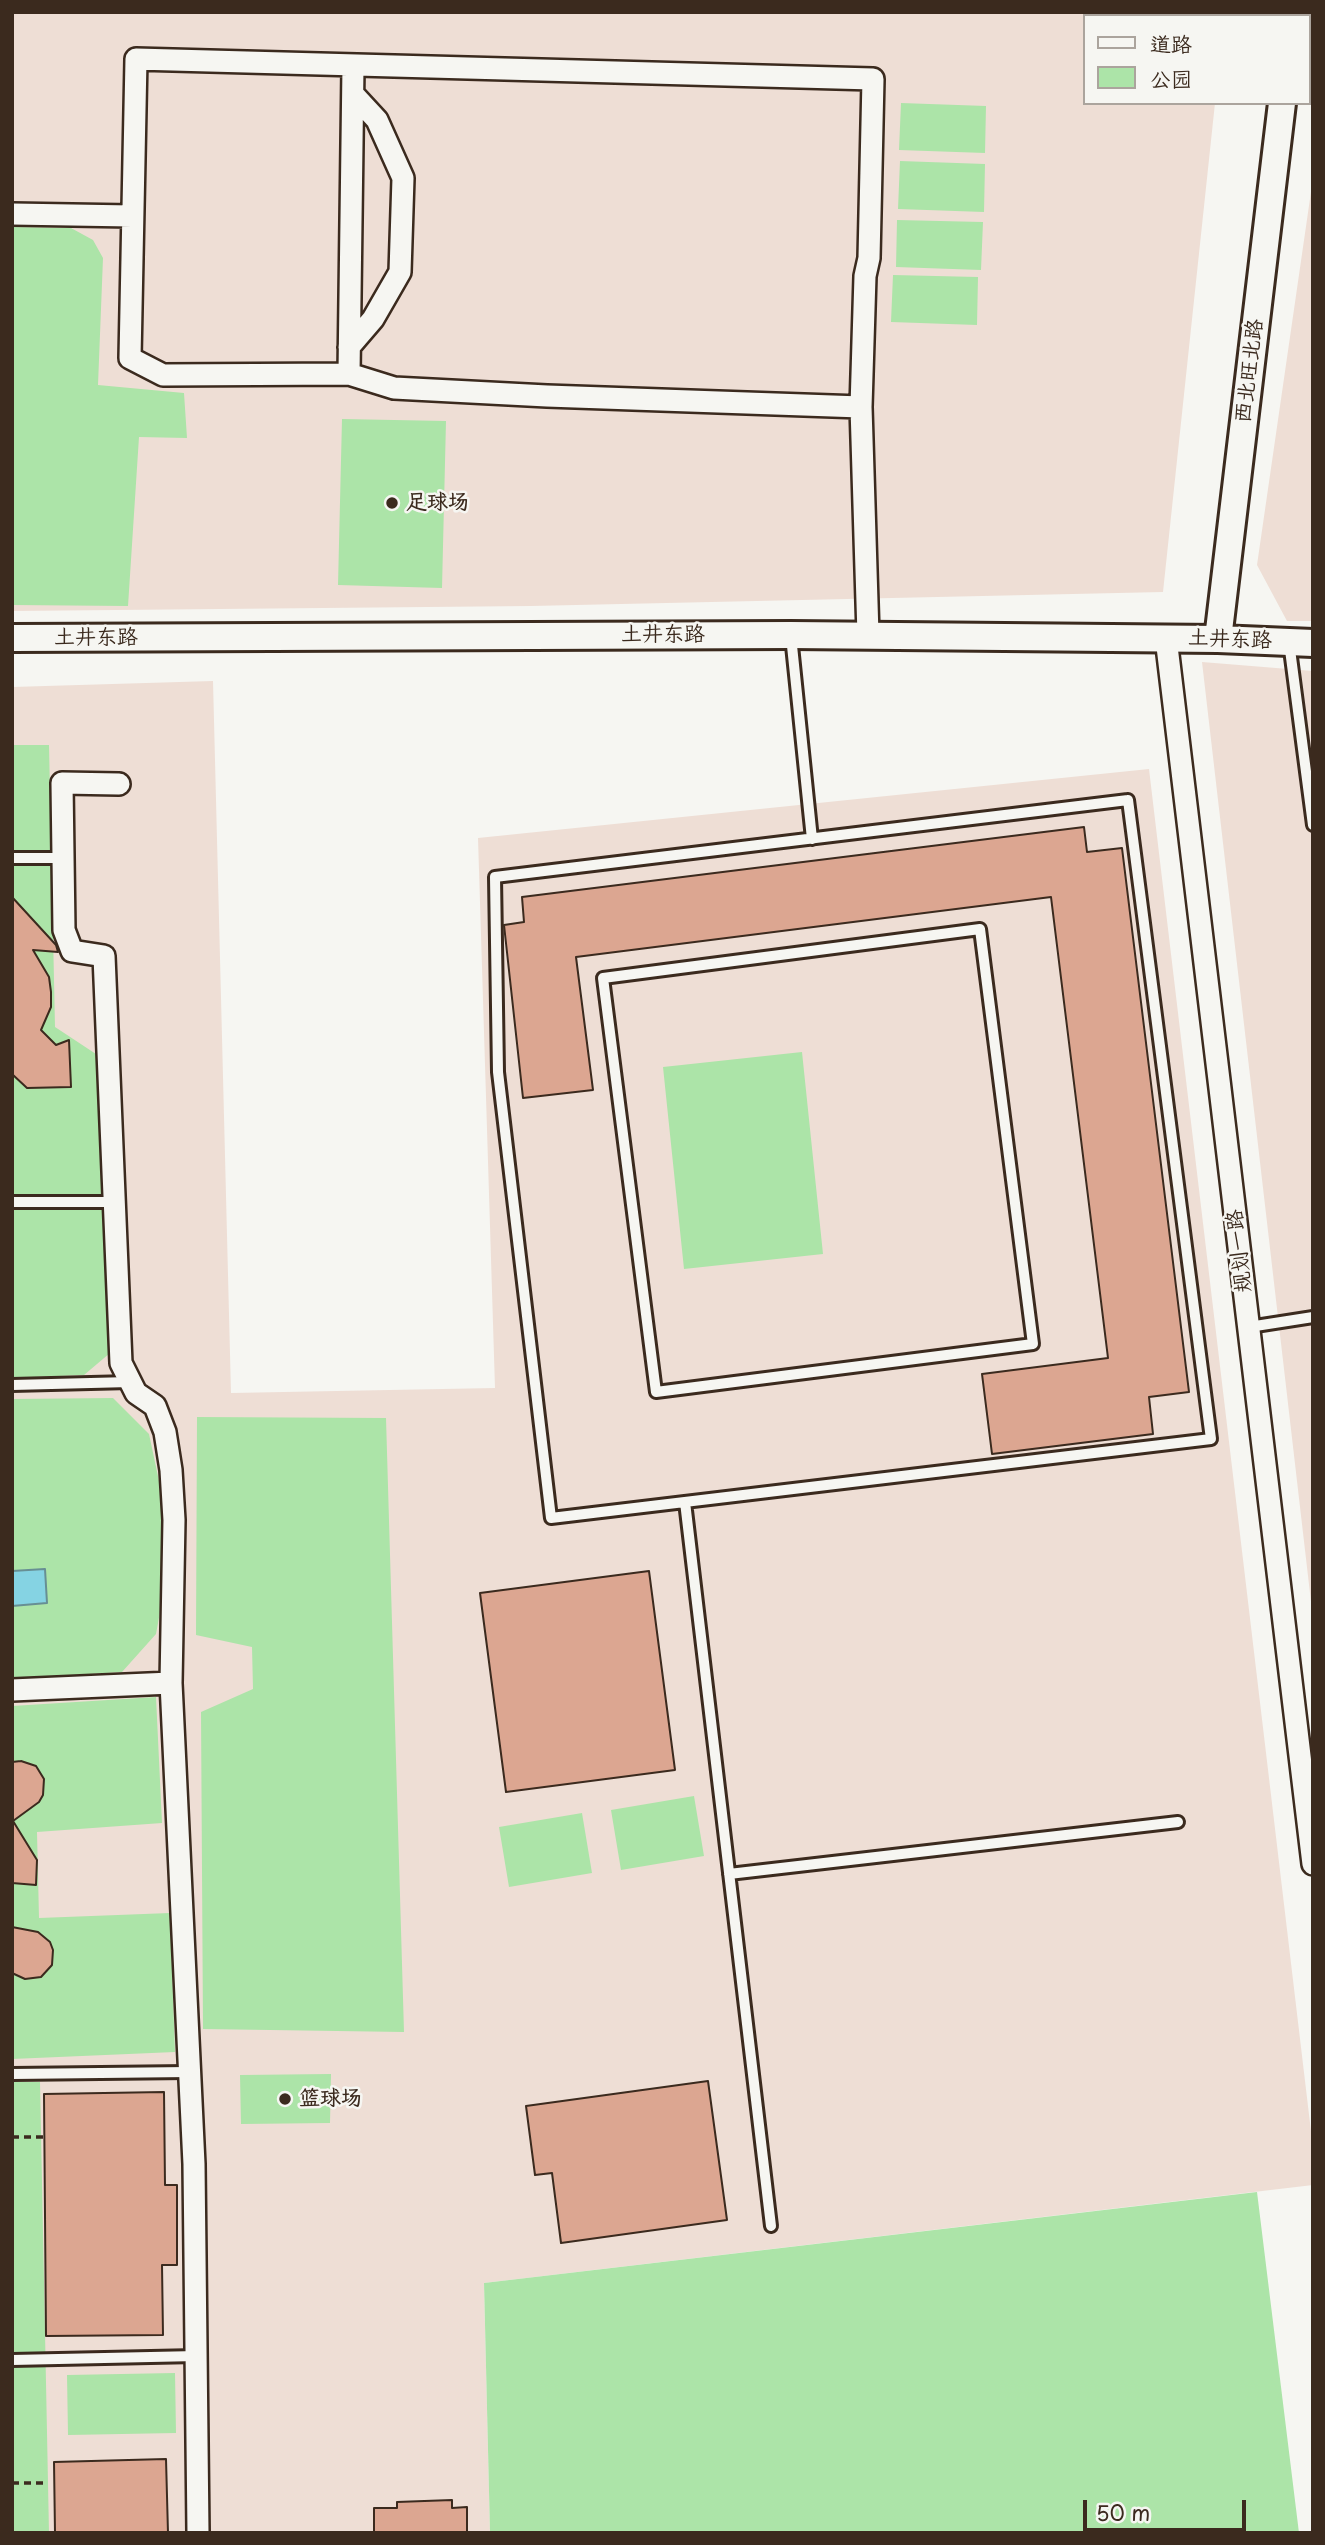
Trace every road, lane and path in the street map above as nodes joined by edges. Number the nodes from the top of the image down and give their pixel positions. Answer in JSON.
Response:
{"nodes":[{"id":1,"x":353,"y":66,"type":"junction"},
{"id":2,"x":353,"y":94,"type":"junction"},
{"id":3,"x":1282,"y":105,"type":"edge"},
{"id":4,"x":12,"y":214,"type":"edge"},
{"id":5,"x":132,"y":216,"type":"junction"},
{"id":6,"x":349,"y":347,"type":"junction"},
{"id":7,"x":349,"y":374,"type":"junction"},
{"id":8,"x":861,"y":407,"type":"junction"},
{"id":9,"x":791,"y":635,"type":"junction"},
{"id":10,"x":868,"y":635,"type":"junction"},
{"id":11,"x":12,"y":638,"type":"edge"},
{"id":12,"x":1166,"y":638,"type":"junction"},
{"id":13,"x":1218,"y":639,"type":"junction"},
{"id":14,"x":1301,"y":643,"type":"edge"},
{"id":15,"x":119,"y":784,"type":"dead end"},
{"id":16,"x":1313,"y":825,"type":"edge"},
{"id":17,"x":812,"y":839,"type":"junction"},
{"id":18,"x":12,"y":858,"type":"edge"},
{"id":19,"x":63,"y":858,"type":"junction"},
{"id":20,"x":980,"y":929,"type":"joint"},
{"id":21,"x":12,"y":1202,"type":"edge"},
{"id":22,"x":113,"y":1202,"type":"junction"},
{"id":23,"x":1313,"y":1317,"type":"edge"},
{"id":24,"x":1249,"y":1327,"type":"junction"},
{"id":25,"x":130,"y":1382,"type":"junction"},
{"id":26,"x":12,"y":1385,"type":"edge"},
{"id":27,"x":685,"y":1502,"type":"junction"},
{"id":28,"x":170,"y":1683,"type":"junction"},
{"id":29,"x":12,"y":1690,"type":"edge"},
{"id":30,"x":1178,"y":1822,"type":"dead end"},
{"id":31,"x":1313,"y":1864,"type":"edge"},
{"id":32,"x":729,"y":1874,"type":"junction"},
{"id":33,"x":189,"y":2072,"type":"junction"},
{"id":34,"x":12,"y":2074,"type":"edge"},
{"id":35,"x":12,"y":2137,"type":"edge"},
{"id":36,"x":44,"y":2137,"type":"dead end"},
{"id":37,"x":771,"y":2226,"type":"dead end"},
{"id":38,"x":197,"y":2356,"type":"junction"},
{"id":39,"x":12,"y":2360,"type":"edge"},
{"id":40,"x":12,"y":2483,"type":"edge"},
{"id":41,"x":47,"y":2483,"type":"dead end"},
{"id":42,"x":198,"y":2533,"type":"edge"}],
"edges":[{"from":1,"to":2,"type":"street"},
{"from":1,"to":5,"type":"street"},
{"from":1,"to":8,"type":"street"},
{"from":2,"to":6,"type":"street"},
{"from":2,"to":6,"type":"street"},
{"from":3,"to":13,"type":"street","name":"西北旺北路"},
{"from":4,"to":5,"type":"street"},
{"from":5,"to":7,"type":"street"},
{"from":6,"to":7,"type":"street"},
{"from":7,"to":8,"type":"street"},
{"from":8,"to":10,"type":"street"},
{"from":9,"to":10,"type":"street","name":"土井东路"},
{"from":9,"to":11,"type":"street","name":"土井东路"},
{"from":9,"to":17,"type":"lane"},
{"from":10,"to":12,"type":"street","name":"土井东路"},
{"from":12,"to":13,"type":"street","name":"土井东路"},
{"from":12,"to":24,"type":"street","name":"规划一路"},
{"from":13,"to":14,"type":"street","name":"土井东路"},
{"from":14,"to":16,"type":"lane"},
{"from":15,"to":19,"type":"street"},
{"from":17,"to":27,"type":"lane"},
{"from":17,"to":27,"type":"lane"},
{"from":18,"to":19,"type":"lane"},
{"from":19,"to":22,"type":"street"},
{"from":20,"to":20,"type":"lane"},
{"from":21,"to":22,"type":"lane"},
{"from":22,"to":25,"type":"street"},
{"from":23,"to":24,"type":"lane"},
{"from":24,"to":31,"type":"street","name":"规划一路"},
{"from":25,"to":26,"type":"lane"},
{"from":25,"to":28,"type":"street"},
{"from":27,"to":32,"type":"lane"},
{"from":28,"to":29,"type":"street"},
{"from":28,"to":33,"type":"street"},
{"from":30,"to":32,"type":"lane"},
{"from":32,"to":37,"type":"lane"},
{"from":33,"to":34,"type":"lane"},
{"from":33,"to":38,"type":"street"},
{"from":35,"to":36,"type":"path"},
{"from":38,"to":39,"type":"lane"},
{"from":38,"to":42,"type":"street"},
{"from":40,"to":41,"type":"path"}]}
